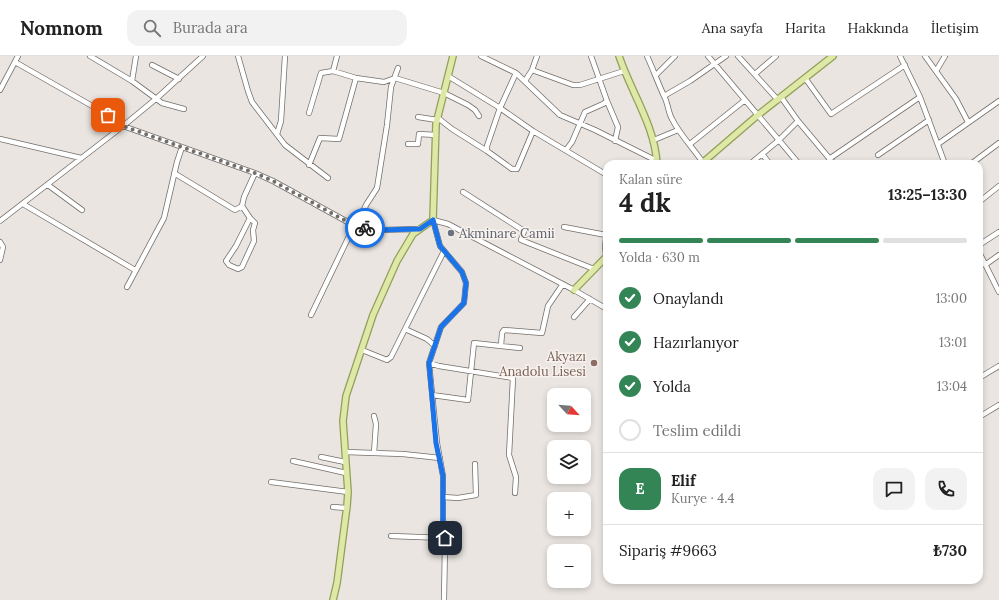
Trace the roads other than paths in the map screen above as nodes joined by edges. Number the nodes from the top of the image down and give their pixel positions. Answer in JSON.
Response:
{"nodes":[{"id":1,"x":18,"y":56,"type":"edge"},
{"id":2,"x":90,"y":56,"type":"edge"},
{"id":3,"x":136,"y":56,"type":"edge"},
{"id":4,"x":203,"y":56,"type":"edge"},
{"id":5,"x":238,"y":56,"type":"edge"},
{"id":6,"x":285,"y":56,"type":"edge"},
{"id":7,"x":337,"y":56,"type":"edge"},
{"id":8,"x":453,"y":56,"type":"edge"},
{"id":9,"x":481,"y":56,"type":"edge"},
{"id":10,"x":537,"y":56,"type":"edge"},
{"id":11,"x":591,"y":56,"type":"edge"},
{"id":12,"x":619,"y":56,"type":"edge"},
{"id":13,"x":647,"y":56,"type":"edge"},
{"id":14,"x":675,"y":56,"type":"edge"},
{"id":15,"x":708,"y":56,"type":"edge"},
{"id":16,"x":726,"y":56,"type":"edge"},
{"id":17,"x":738,"y":56,"type":"edge"},
{"id":18,"x":776,"y":56,"type":"edge"},
{"id":19,"x":834,"y":56,"type":"edge"},
{"id":20,"x":900,"y":56,"type":"edge"},
{"id":21,"x":925,"y":56,"type":"edge"},
{"id":22,"x":945,"y":56,"type":"edge"},
{"id":23,"x":15,"y":62,"type":"junction"},
{"id":24,"x":715,"y":64,"type":"junction"},
{"id":25,"x":152,"y":65,"type":"dead end"},
{"id":26,"x":905,"y":65,"type":"junction"},
{"id":27,"x":398,"y":68,"type":"dead end"},
{"id":28,"x":532,"y":70,"type":"junction"},
{"id":29,"x":333,"y":71,"type":"junction"},
{"id":30,"x":624,"y":71,"type":"junction"},
{"id":31,"x":936,"y":71,"type":"junction"},
{"id":32,"x":516,"y":73,"type":"junction"},
{"id":33,"x":755,"y":74,"type":"junction"},
{"id":34,"x":656,"y":75,"type":"junction"},
{"id":35,"x":448,"y":76,"type":"junction"},
{"id":36,"x":179,"y":78,"type":"junction"},
{"id":37,"x":356,"y":78,"type":"junction"},
{"id":38,"x":395,"y":78,"type":"junction"},
{"id":39,"x":599,"y":78,"type":"junction"},
{"id":40,"x":805,"y":78,"type":"junction"},
{"id":41,"x":132,"y":81,"type":"junction"},
{"id":42,"x":525,"y":81,"type":"junction"},
{"id":43,"x":0,"y":90,"type":"edge"},
{"id":44,"x":444,"y":93,"type":"junction"},
{"id":45,"x":664,"y":96,"type":"junction"},
{"id":46,"x":920,"y":97,"type":"junction"},
{"id":47,"x":157,"y":98,"type":"junction"},
{"id":48,"x":779,"y":98,"type":"junction"},
{"id":49,"x":745,"y":100,"type":"junction"},
{"id":50,"x":607,"y":101,"type":"junction"},
{"id":51,"x":999,"y":101,"type":"edge"},
{"id":52,"x":500,"y":108,"type":"junction"},
{"id":53,"x":184,"y":109,"type":"dead end"},
{"id":54,"x":309,"y":113,"type":"dead end"},
{"id":55,"x":758,"y":115,"type":"junction"},
{"id":56,"x":479,"y":116,"type":"dead end"},
{"id":57,"x":418,"y":117,"type":"dead end"},
{"id":58,"x":437,"y":119,"type":"junction"},
{"id":59,"x":929,"y":120,"type":"junction"},
{"id":60,"x":798,"y":121,"type":"junction"},
{"id":61,"x":968,"y":122,"type":"junction"},
{"id":62,"x":580,"y":124,"type":"junction"},
{"id":63,"x":123,"y":126,"type":"junction"},
{"id":64,"x":678,"y":130,"type":"junction"},
{"id":65,"x":533,"y":131,"type":"junction"},
{"id":66,"x":277,"y":134,"type":"junction"},
{"id":67,"x":436,"y":135,"type":"junction"},
{"id":68,"x":0,"y":139,"type":"edge"},
{"id":69,"x":654,"y":140,"type":"junction"},
{"id":70,"x":779,"y":140,"type":"junction"},
{"id":71,"x":615,"y":141,"type":"junction"},
{"id":72,"x":999,"y":142,"type":"edge"},
{"id":73,"x":408,"y":144,"type":"dead end"},
{"id":74,"x":690,"y":144,"type":"junction"},
{"id":75,"x":938,"y":144,"type":"junction"},
{"id":76,"x":182,"y":147,"type":"junction"},
{"id":77,"x":487,"y":150,"type":"junction"},
{"id":78,"x":566,"y":150,"type":"junction"},
{"id":79,"x":762,"y":154,"type":"junction"},
{"id":80,"x":878,"y":155,"type":"dead end"},
{"id":81,"x":81,"y":158,"type":"junction"},
{"id":82,"x":829,"y":159,"type":"joint"},
{"id":83,"x":653,"y":160,"type":"edge"},
{"id":84,"x":657,"y":160,"type":"edge"},
{"id":85,"x":701,"y":160,"type":"edge"},
{"id":86,"x":706,"y":160,"type":"edge"},
{"id":87,"x":755,"y":160,"type":"edge"},
{"id":88,"x":767,"y":160,"type":"edge"},
{"id":89,"x":796,"y":160,"type":"edge"},
{"id":90,"x":942,"y":160,"type":"edge"},
{"id":91,"x":976,"y":160,"type":"edge"},
{"id":92,"x":309,"y":164,"type":"junction"},
{"id":93,"x":174,"y":173,"type":"junction"},
{"id":94,"x":255,"y":173,"type":"junction"},
{"id":95,"x":603,"y":173,"type":"edge"},
{"id":96,"x":328,"y":178,"type":"dead end"},
{"id":97,"x":48,"y":185,"type":"junction"},
{"id":98,"x":999,"y":186,"type":"edge"},
{"id":99,"x":463,"y":192,"type":"dead end"},
{"id":100,"x":983,"y":199,"type":"edge"},
{"id":101,"x":23,"y":204,"type":"junction"},
{"id":102,"x":242,"y":206,"type":"junction"},
{"id":103,"x":82,"y":210,"type":"dead end"},
{"id":104,"x":250,"y":218,"type":"junction"},
{"id":105,"x":433,"y":220,"type":"junction"},
{"id":106,"x":0,"y":221,"type":"edge"},
{"id":107,"x":357,"y":226,"type":"junction"},
{"id":108,"x":564,"y":228,"type":"dead end"},
{"id":109,"x":420,"y":229,"type":"junction"},
{"id":110,"x":999,"y":232,"type":"edge"},
{"id":111,"x":603,"y":233,"type":"edge"},
{"id":112,"x":0,"y":242,"type":"edge"},
{"id":113,"x":983,"y":242,"type":"edge"},
{"id":114,"x":444,"y":251,"type":"junction"},
{"id":115,"x":999,"y":255,"type":"edge"},
{"id":116,"x":0,"y":260,"type":"edge"},
{"id":117,"x":603,"y":261,"type":"edge"},
{"id":118,"x":983,"y":261,"type":"edge"},
{"id":119,"x":985,"y":265,"type":"junction"},
{"id":120,"x":594,"y":269,"type":"junction"},
{"id":121,"x":135,"y":270,"type":"junction"},
{"id":122,"x":563,"y":284,"type":"junction"},
{"id":123,"x":126,"y":287,"type":"dead end"},
{"id":124,"x":574,"y":290,"type":"junction"},
{"id":125,"x":999,"y":292,"type":"edge"},
{"id":126,"x":590,"y":300,"type":"junction"},
{"id":127,"x":603,"y":307,"type":"edge"},
{"id":128,"x":311,"y":316,"type":"dead end"},
{"id":129,"x":574,"y":317,"type":"dead end"},
{"id":130,"x":405,"y":329,"type":"junction"},
{"id":131,"x":435,"y":346,"type":"junction"},
{"id":132,"x":501,"y":346,"type":"junction"},
{"id":133,"x":520,"y":348,"type":"dead end"},
{"id":134,"x":362,"y":350,"type":"junction"},
{"id":135,"x":429,"y":363,"type":"junction"},
{"id":136,"x":999,"y":366,"type":"edge"},
{"id":137,"x":471,"y":371,"type":"junction"},
{"id":138,"x":983,"y":376,"type":"edge"},
{"id":139,"x":432,"y":395,"type":"junction"},
{"id":140,"x":999,"y":405,"type":"edge"},
{"id":141,"x":983,"y":415,"type":"edge"},
{"id":142,"x":374,"y":416,"type":"dead end"},
{"id":143,"x":345,"y":452,"type":"junction"},
{"id":144,"x":374,"y":452,"type":"junction"},
{"id":145,"x":321,"y":457,"type":"dead end"},
{"id":146,"x":440,"y":458,"type":"junction"},
{"id":147,"x":293,"y":461,"type":"dead end"},
{"id":148,"x":345,"y":462,"type":"junction"},
{"id":149,"x":475,"y":464,"type":"dead end"},
{"id":150,"x":346,"y":473,"type":"junction"},
{"id":151,"x":271,"y":482,"type":"dead end"},
{"id":152,"x":348,"y":492,"type":"junction"},
{"id":153,"x":515,"y":493,"type":"dead end"},
{"id":154,"x":443,"y":497,"type":"junction"},
{"id":155,"x":333,"y":507,"type":"dead end"},
{"id":156,"x":347,"y":508,"type":"junction"},
{"id":157,"x":391,"y":536,"type":"dead end"},
{"id":158,"x":445,"y":538,"type":"junction"},
{"id":159,"x":333,"y":600,"type":"edge"},
{"id":160,"x":444,"y":600,"type":"edge"}],
"edges":[{"from":1,"to":23,"type":"street"},
{"from":2,"to":41,"type":"street"},
{"from":3,"to":41,"type":"street"},
{"from":4,"to":36,"type":"street"},
{"from":5,"to":66,"type":"street"},
{"from":6,"to":66,"type":"street"},
{"from":7,"to":29,"type":"street"},
{"from":8,"to":35,"type":"main road"},
{"from":9,"to":32,"type":"street"},
{"from":10,"to":28,"type":"street"},
{"from":11,"to":39,"type":"street"},
{"from":12,"to":30,"type":"main road"},
{"from":13,"to":34,"type":"street"},
{"from":14,"to":34,"type":"street"},
{"from":15,"to":24,"type":"street"},
{"from":16,"to":24,"type":"street"},
{"from":17,"to":33,"type":"street"},
{"from":18,"to":33,"type":"street"},
{"from":19,"to":40,"type":"main road"},
{"from":20,"to":26,"type":"street"},
{"from":21,"to":31,"type":"street"},
{"from":22,"to":31,"type":"street"},
{"from":23,"to":43,"type":"street"},
{"from":23,"to":63,"type":"street"},
{"from":24,"to":45,"type":"street"},
{"from":24,"to":49,"type":"street"},
{"from":25,"to":36,"type":"street"},
{"from":26,"to":40,"type":"street"},
{"from":26,"to":46,"type":"street"},
{"from":27,"to":38,"type":"street"},
{"from":28,"to":39,"type":"street"},
{"from":28,"to":42,"type":"street"},
{"from":29,"to":37,"type":"street"},
{"from":29,"to":54,"type":"street"},
{"from":30,"to":39,"type":"street"},
{"from":30,"to":69,"type":"main road"},
{"from":31,"to":61,"type":"street"},
{"from":32,"to":42,"type":"street"},
{"from":32,"to":52,"type":"street"},
{"from":33,"to":48,"type":"street"},
{"from":34,"to":45,"type":"street"},
{"from":35,"to":44,"type":"main road"},
{"from":35,"to":52,"type":"street"},
{"from":36,"to":47,"type":"street"},
{"from":37,"to":38,"type":"street"},
{"from":37,"to":92,"type":"street"},
{"from":38,"to":44,"type":"street"},
{"from":38,"to":107,"type":"street"},
{"from":39,"to":50,"type":"street"},
{"from":40,"to":48,"type":"main road"},
{"from":41,"to":47,"type":"street"},
{"from":42,"to":62,"type":"street"},
{"from":44,"to":56,"type":"street"},
{"from":44,"to":58,"type":"main road"},
{"from":45,"to":64,"type":"street"},
{"from":46,"to":59,"type":"street"},
{"from":46,"to":82,"type":"street"},
{"from":47,"to":53,"type":"street"},
{"from":47,"to":63,"type":"street"},
{"from":48,"to":55,"type":"main road"},
{"from":48,"to":60,"type":"street"},
{"from":49,"to":55,"type":"street"},
{"from":49,"to":74,"type":"street"},
{"from":50,"to":62,"type":"street"},
{"from":50,"to":71,"type":"street"},
{"from":51,"to":61,"type":"street"},
{"from":52,"to":65,"type":"street"},
{"from":52,"to":77,"type":"street"},
{"from":55,"to":70,"type":"street"},
{"from":55,"to":86,"type":"main road"},
{"from":57,"to":58,"type":"street"},
{"from":58,"to":67,"type":"main road"},
{"from":58,"to":77,"type":"street"},
{"from":59,"to":75,"type":"street"},
{"from":59,"to":80,"type":"street"},
{"from":60,"to":70,"type":"street"},
{"from":60,"to":82,"type":"street"},
{"from":61,"to":75,"type":"street"},
{"from":62,"to":71,"type":"street"},
{"from":62,"to":78,"type":"street"},
{"from":63,"to":76,"type":"street"},
{"from":63,"to":81,"type":"street"},
{"from":64,"to":69,"type":"street"},
{"from":64,"to":74,"type":"street"},
{"from":65,"to":77,"type":"street"},
{"from":65,"to":78,"type":"street"},
{"from":66,"to":92,"type":"street"},
{"from":67,"to":73,"type":"street"},
{"from":67,"to":105,"type":"main road"},
{"from":68,"to":81,"type":"street"},
{"from":69,"to":84,"type":"main road"},
{"from":70,"to":79,"type":"street"},
{"from":70,"to":89,"type":"street"},
{"from":71,"to":83,"type":"street"},
{"from":72,"to":91,"type":"street"},
{"from":74,"to":85,"type":"street"},
{"from":75,"to":90,"type":"street"},
{"from":76,"to":93,"type":"street"},
{"from":76,"to":94,"type":"street"},
{"from":78,"to":95,"type":"street"},
{"from":79,"to":87,"type":"street"},
{"from":79,"to":88,"type":"street"},
{"from":81,"to":97,"type":"street"},
{"from":92,"to":96,"type":"street"},
{"from":93,"to":102,"type":"street"},
{"from":93,"to":121,"type":"street"},
{"from":94,"to":102,"type":"street"},
{"from":94,"to":107,"type":"street"},
{"from":97,"to":101,"type":"street"},
{"from":97,"to":103,"type":"street"},
{"from":98,"to":100,"type":"street"},
{"from":99,"to":120,"type":"street"},
{"from":101,"to":106,"type":"street"},
{"from":101,"to":121,"type":"street"},
{"from":102,"to":104,"type":"street"},
{"from":104,"to":104,"type":"street"},
{"from":105,"to":109,"type":"main road"},
{"from":105,"to":114,"type":"street"},
{"from":105,"to":122,"type":"street"},
{"from":107,"to":109,"type":"street"},
{"from":107,"to":128,"type":"street"},
{"from":108,"to":111,"type":"street"},
{"from":109,"to":134,"type":"main road"},
{"from":110,"to":113,"type":"street"},
{"from":112,"to":116,"type":"street"},
{"from":114,"to":130,"type":"street"},
{"from":114,"to":131,"type":"street"},
{"from":115,"to":119,"type":"street"},
{"from":117,"to":120,"type":"main road"},
{"from":118,"to":119,"type":"street"},
{"from":119,"to":125,"type":"street"},
{"from":120,"to":124,"type":"main road"},
{"from":121,"to":123,"type":"street"},
{"from":122,"to":124,"type":"street"},
{"from":122,"to":132,"type":"street"},
{"from":124,"to":126,"type":"street"},
{"from":126,"to":127,"type":"street"},
{"from":126,"to":129,"type":"street"},
{"from":130,"to":131,"type":"street"},
{"from":130,"to":134,"type":"street"},
{"from":131,"to":135,"type":"street"},
{"from":132,"to":133,"type":"street"},
{"from":132,"to":137,"type":"street"},
{"from":134,"to":143,"type":"main road"},
{"from":135,"to":137,"type":"street"},
{"from":135,"to":139,"type":"street"},
{"from":136,"to":138,"type":"street"},
{"from":137,"to":139,"type":"street"},
{"from":137,"to":153,"type":"street"},
{"from":139,"to":146,"type":"street"},
{"from":140,"to":141,"type":"street"},
{"from":142,"to":144,"type":"street"},
{"from":143,"to":144,"type":"street"},
{"from":143,"to":148,"type":"main road"},
{"from":144,"to":146,"type":"street"},
{"from":145,"to":148,"type":"street"},
{"from":146,"to":154,"type":"street"},
{"from":147,"to":150,"type":"street"},
{"from":148,"to":150,"type":"main road"},
{"from":149,"to":154,"type":"street"},
{"from":150,"to":152,"type":"main road"},
{"from":151,"to":152,"type":"street"},
{"from":152,"to":156,"type":"main road"},
{"from":154,"to":158,"type":"street"},
{"from":155,"to":156,"type":"street"},
{"from":156,"to":159,"type":"main road"},
{"from":157,"to":158,"type":"street"},
{"from":158,"to":160,"type":"street"}]}
